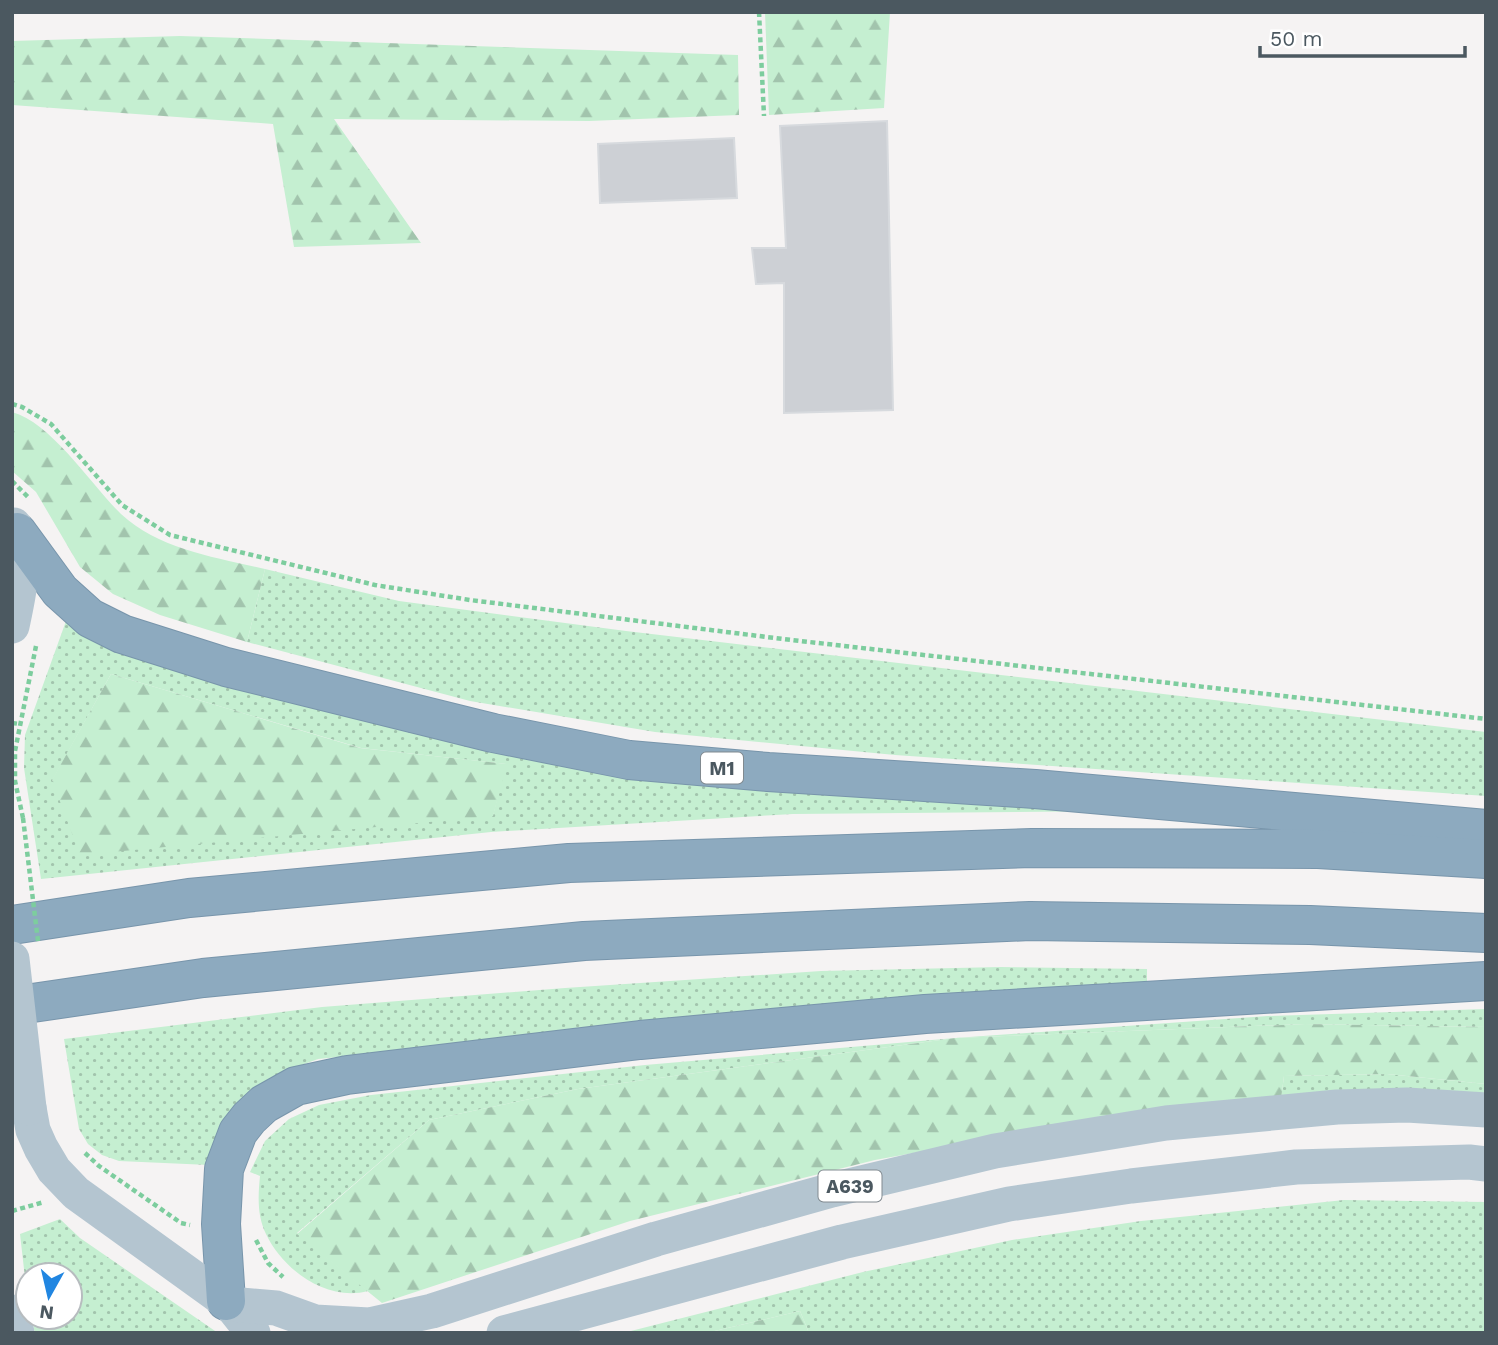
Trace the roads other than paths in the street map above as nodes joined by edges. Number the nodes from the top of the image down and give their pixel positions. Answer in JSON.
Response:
{"nodes":[{"id":1,"x":15,"y":527,"type":"edge"},
{"id":2,"x":25,"y":631,"type":"edge"},
{"id":3,"x":1486,"y":830,"type":"edge"},
{"id":4,"x":1486,"y":859,"type":"edge"},
{"id":5,"x":12,"y":925,"type":"edge"},
{"id":6,"x":1486,"y":933,"type":"edge"},
{"id":7,"x":12,"y":959,"type":"edge"},
{"id":8,"x":1486,"y":981,"type":"edge"},
{"id":9,"x":12,"y":1006,"type":"edge"},
{"id":10,"x":1486,"y":1110,"type":"edge"},
{"id":11,"x":1486,"y":1164,"type":"edge"},
{"id":12,"x":228,"y":1303,"type":"junction"},
{"id":13,"x":12,"y":1312,"type":"edge"},
{"id":14,"x":17,"y":1333,"type":"edge"},
{"id":15,"x":253,"y":1333,"type":"edge"},
{"id":16,"x":504,"y":1333,"type":"edge"}],
"edges":[{"from":1,"to":2,"type":"main road"},
{"from":1,"to":3,"type":"highway","number":"M1"},
{"from":4,"to":5,"type":"highway"},
{"from":6,"to":9,"type":"highway"},
{"from":7,"to":12,"type":"main road","bridge":true},
{"from":8,"to":12,"type":"highway"},
{"from":10,"to":12,"type":"main road","number":"A639"},
{"from":11,"to":16,"type":"main road","number":"A639"},
{"from":12,"to":15,"type":"main road"},
{"from":13,"to":14,"type":"main road"}]}
